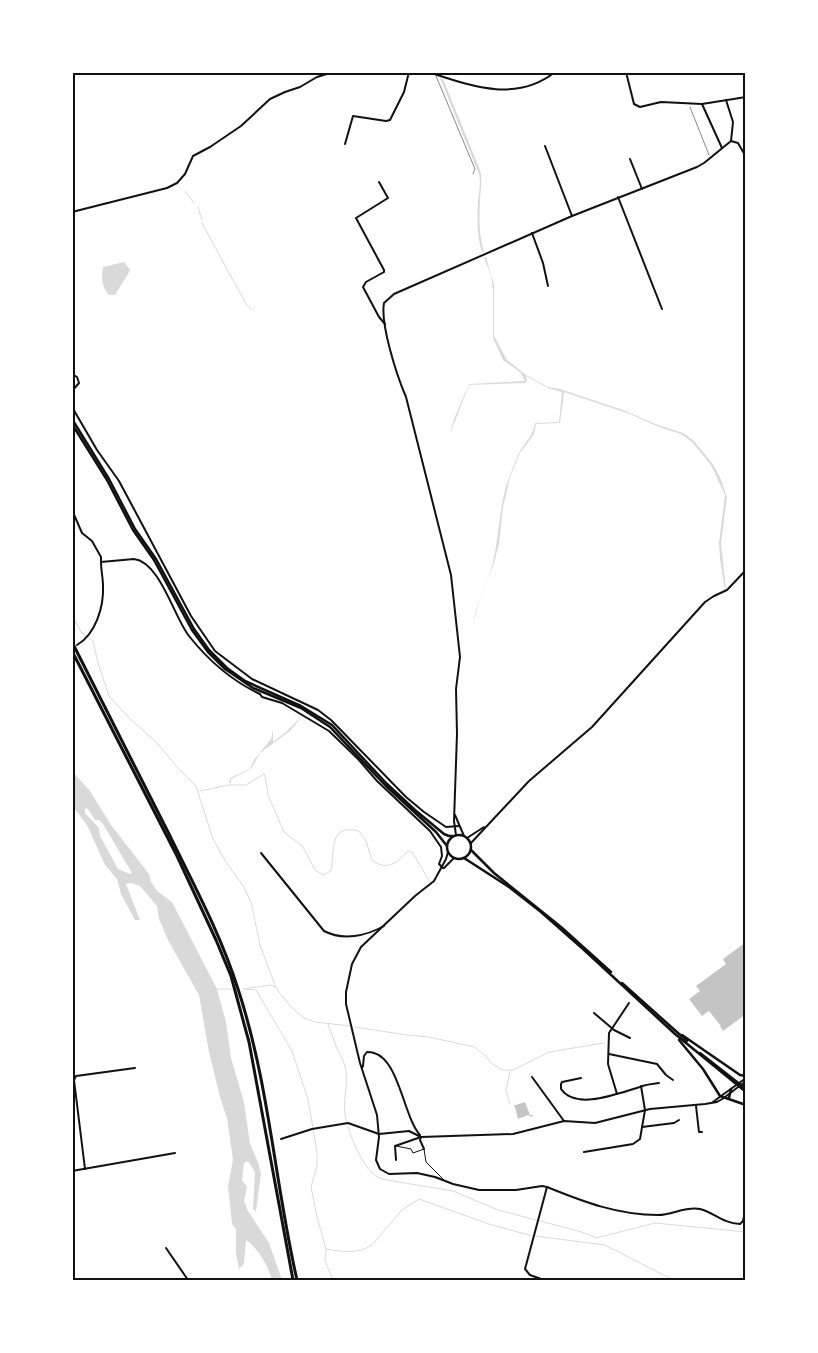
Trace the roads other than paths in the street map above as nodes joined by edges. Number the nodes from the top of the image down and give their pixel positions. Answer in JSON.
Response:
{"nodes":[{"id":1,"x":332,"y":72,"type":"edge"},
{"id":2,"x":408,"y":72,"type":"edge"},
{"id":3,"x":428,"y":72,"type":"edge"},
{"id":4,"x":555,"y":72,"type":"edge"},
{"id":5,"x":626,"y":72,"type":"edge"},
{"id":6,"x":435,"y":74,"type":"junction"},
{"id":7,"x":746,"y":97,"type":"edge"},
{"id":8,"x":726,"y":100,"type":"junction"},
{"id":9,"x":702,"y":104,"type":"junction"},
{"id":10,"x":731,"y":141,"type":"junction"},
{"id":11,"x":344,"y":144,"type":"dead end"},
{"id":12,"x":544,"y":146,"type":"dead end"},
{"id":13,"x":746,"y":146,"type":"edge"},
{"id":14,"x":742,"y":147,"type":"junction"},
{"id":15,"x":722,"y":148,"type":"junction"},
{"id":16,"x":746,"y":158,"type":"edge"},
{"id":17,"x":630,"y":159,"type":"dead end"},
{"id":18,"x":473,"y":174,"type":"dead end"},
{"id":19,"x":379,"y":182,"type":"dead end"},
{"id":20,"x":642,"y":189,"type":"junction"},
{"id":21,"x":618,"y":197,"type":"junction"},
{"id":22,"x":72,"y":212,"type":"edge"},
{"id":23,"x":572,"y":216,"type":"junction"},
{"id":24,"x":532,"y":234,"type":"junction"},
{"id":25,"x":548,"y":286,"type":"dead end"},
{"id":26,"x":662,"y":309,"type":"dead end"},
{"id":27,"x":385,"y":325,"type":"junction"},
{"id":28,"x":72,"y":374,"type":"edge"},
{"id":29,"x":72,"y":391,"type":"edge"},
{"id":30,"x":72,"y":407,"type":"edge"},
{"id":31,"x":72,"y":419,"type":"edge"},
{"id":32,"x":72,"y":424,"type":"edge"},
{"id":33,"x":72,"y":510,"type":"edge"},
{"id":34,"x":101,"y":562,"type":"junction"},
{"id":35,"x":746,"y":570,"type":"edge"},
{"id":36,"x":72,"y":642,"type":"edge"},
{"id":37,"x":77,"y":645,"type":"dead end"},
{"id":38,"x":72,"y":651,"type":"edge"},
{"id":39,"x":261,"y":693,"type":"junction"},
{"id":40,"x":454,"y":813,"type":"junction"},
{"id":41,"x":488,"y":824,"type":"junction"},
{"id":42,"x":455,"y":826,"type":"junction"},
{"id":43,"x":459,"y":826,"type":"junction"},
{"id":44,"x":455,"y":836,"type":"junction"},
{"id":45,"x":466,"y":836,"type":"junction"},
{"id":46,"x":471,"y":843,"type":"junction"},
{"id":47,"x":447,"y":846,"type":"junction"},
{"id":48,"x":471,"y":850,"type":"junction"},
{"id":49,"x":448,"y":852,"type":"junction"},
{"id":50,"x":261,"y":853,"type":"dead end"},
{"id":51,"x":454,"y":858,"type":"junction"},
{"id":52,"x":464,"y":858,"type":"junction"},
{"id":53,"x":443,"y":868,"type":"junction"},
{"id":54,"x":388,"y":923,"type":"junction"},
{"id":55,"x":629,"y":1002,"type":"dead end"},
{"id":56,"x":594,"y":1013,"type":"dead end"},
{"id":57,"x":667,"y":1023,"type":"junction"},
{"id":58,"x":611,"y":1028,"type":"junction"},
{"id":59,"x":676,"y":1034,"type":"junction"},
{"id":60,"x":630,"y":1038,"type":"dead end"},
{"id":61,"x":608,"y":1054,"type":"junction"},
{"id":62,"x":135,"y":1068,"type":"dead end"},
{"id":63,"x":361,"y":1068,"type":"junction"},
{"id":64,"x":532,"y":1077,"type":"dead end"},
{"id":65,"x":581,"y":1078,"type":"dead end"},
{"id":66,"x":673,"y":1080,"type":"dead end"},
{"id":67,"x":744,"y":1080,"type":"edge"},
{"id":68,"x":734,"y":1081,"type":"junction"},
{"id":69,"x":659,"y":1083,"type":"dead end"},
{"id":70,"x":642,"y":1086,"type":"junction"},
{"id":71,"x":732,"y":1089,"type":"junction"},
{"id":72,"x":745,"y":1090,"type":"edge"},
{"id":73,"x":730,"y":1093,"type":"junction"},
{"id":74,"x":617,"y":1094,"type":"junction"},
{"id":75,"x":723,"y":1097,"type":"junction"},
{"id":76,"x":729,"y":1098,"type":"junction"},
{"id":77,"x":696,"y":1105,"type":"junction"},
{"id":78,"x":746,"y":1105,"type":"edge"},
{"id":79,"x":645,"y":1110,"type":"junction"},
{"id":80,"x":679,"y":1120,"type":"dead end"},
{"id":81,"x":564,"y":1121,"type":"junction"},
{"id":82,"x":642,"y":1127,"type":"junction"},
{"id":83,"x":702,"y":1132,"type":"dead end"},
{"id":84,"x":379,"y":1134,"type":"junction"},
{"id":85,"x":421,"y":1137,"type":"junction"},
{"id":86,"x":281,"y":1139,"type":"dead end"},
{"id":87,"x":395,"y":1146,"type":"junction"},
{"id":88,"x":424,"y":1149,"type":"junction"},
{"id":89,"x":584,"y":1152,"type":"dead end"},
{"id":90,"x":175,"y":1153,"type":"dead end"},
{"id":91,"x":396,"y":1160,"type":"dead end"},
{"id":92,"x":85,"y":1169,"type":"junction"},
{"id":93,"x":72,"y":1171,"type":"edge"},
{"id":94,"x":444,"y":1180,"type":"junction"},
{"id":95,"x":547,"y":1187,"type":"junction"},
{"id":96,"x":746,"y":1207,"type":"edge"},
{"id":97,"x":166,"y":1248,"type":"dead end"},
{"id":98,"x":188,"y":1280,"type":"edge"},
{"id":99,"x":294,"y":1280,"type":"edge"},
{"id":100,"x":297,"y":1280,"type":"edge"},
{"id":101,"x":544,"y":1280,"type":"edge"}],
"edges":[{"from":1,"to":22,"type":"street"},
{"from":2,"to":11,"type":"street"},
{"from":3,"to":6,"type":"street"},
{"from":4,"to":6,"type":"street"},
{"from":5,"to":9,"type":"street"},
{"from":6,"to":18,"type":"lane"},
{"from":7,"to":8,"type":"street"},
{"from":8,"to":9,"type":"street"},
{"from":8,"to":10,"type":"street"},
{"from":9,"to":15,"type":"street"},
{"from":10,"to":14,"type":"street"},
{"from":10,"to":15,"type":"street"},
{"from":12,"to":23,"type":"street"},
{"from":13,"to":14,"type":"street"},
{"from":14,"to":16,"type":"street"},
{"from":15,"to":20,"type":"street"},
{"from":17,"to":20,"type":"street"},
{"from":19,"to":27,"type":"street"},
{"from":20,"to":21,"type":"street"},
{"from":21,"to":23,"type":"street"},
{"from":21,"to":26,"type":"street"},
{"from":23,"to":24,"type":"street"},
{"from":24,"to":25,"type":"street"},
{"from":24,"to":27,"type":"street"},
{"from":27,"to":40,"type":"street"},
{"from":28,"to":29,"type":"street"},
{"from":30,"to":42,"type":"street"},
{"from":31,"to":44,"type":"main road"},
{"from":32,"to":39,"type":"main road"},
{"from":33,"to":34,"type":"street"},
{"from":34,"to":37,"type":"street"},
{"from":34,"to":39,"type":"street"},
{"from":35,"to":41,"type":"street"},
{"from":36,"to":100,"type":"highway"},
{"from":38,"to":99,"type":"highway"},
{"from":39,"to":47,"type":"main road"},
{"from":39,"to":53,"type":"street"},
{"from":40,"to":42,"type":"street"},
{"from":40,"to":43,"type":"street"},
{"from":41,"to":45,"type":"street"},
{"from":41,"to":46,"type":"street"},
{"from":42,"to":43,"type":"street"},
{"from":42,"to":44,"type":"street"},
{"from":43,"to":45,"type":"street"},
{"from":44,"to":45,"type":"main road"},
{"from":44,"to":47,"type":"main road"},
{"from":45,"to":46,"type":"main road"},
{"from":46,"to":48,"type":"main road"},
{"from":47,"to":49,"type":"main road"},
{"from":48,"to":52,"type":"main road"},
{"from":48,"to":57,"type":"main road"},
{"from":49,"to":51,"type":"main road"},
{"from":49,"to":53,"type":"street"},
{"from":50,"to":54,"type":"street"},
{"from":51,"to":52,"type":"main road"},
{"from":51,"to":53,"type":"street"},
{"from":52,"to":59,"type":"main road"},
{"from":53,"to":54,"type":"street"},
{"from":54,"to":63,"type":"street"},
{"from":55,"to":58,"type":"street"},
{"from":56,"to":58,"type":"street"},
{"from":57,"to":67,"type":"main road"},
{"from":57,"to":68,"type":"main road"},
{"from":58,"to":60,"type":"street"},
{"from":58,"to":61,"type":"street"},
{"from":59,"to":68,"type":"main road"},
{"from":59,"to":75,"type":"main road"},
{"from":61,"to":66,"type":"street"},
{"from":61,"to":74,"type":"street"},
{"from":62,"to":92,"type":"street"},
{"from":63,"to":84,"type":"street"},
{"from":63,"to":85,"type":"street"},
{"from":64,"to":81,"type":"street"},
{"from":65,"to":74,"type":"street"},
{"from":67,"to":71,"type":"street"},
{"from":67,"to":73,"type":"street"},
{"from":68,"to":72,"type":"main road"},
{"from":69,"to":70,"type":"street"},
{"from":70,"to":74,"type":"street"},
{"from":70,"to":79,"type":"street"},
{"from":71,"to":73,"type":"main road"},
{"from":71,"to":75,"type":"street"},
{"from":73,"to":75,"type":"street"},
{"from":73,"to":76,"type":"main road"},
{"from":75,"to":76,"type":"main road"},
{"from":75,"to":77,"type":"street"},
{"from":76,"to":78,"type":"main road"},
{"from":77,"to":79,"type":"street"},
{"from":77,"to":83,"type":"street"},
{"from":79,"to":81,"type":"street"},
{"from":79,"to":82,"type":"street"},
{"from":80,"to":82,"type":"street"},
{"from":81,"to":85,"type":"street"},
{"from":82,"to":89,"type":"street"},
{"from":84,"to":85,"type":"street"},
{"from":84,"to":86,"type":"street"},
{"from":84,"to":94,"type":"street"},
{"from":85,"to":87,"type":"street"},
{"from":85,"to":88,"type":"street"},
{"from":87,"to":88,"type":"street"},
{"from":87,"to":91,"type":"street"},
{"from":88,"to":94,"type":"street"},
{"from":90,"to":92,"type":"street"},
{"from":92,"to":93,"type":"street"},
{"from":94,"to":95,"type":"street"},
{"from":95,"to":96,"type":"street"},
{"from":95,"to":101,"type":"street"},
{"from":97,"to":98,"type":"street"}]}
